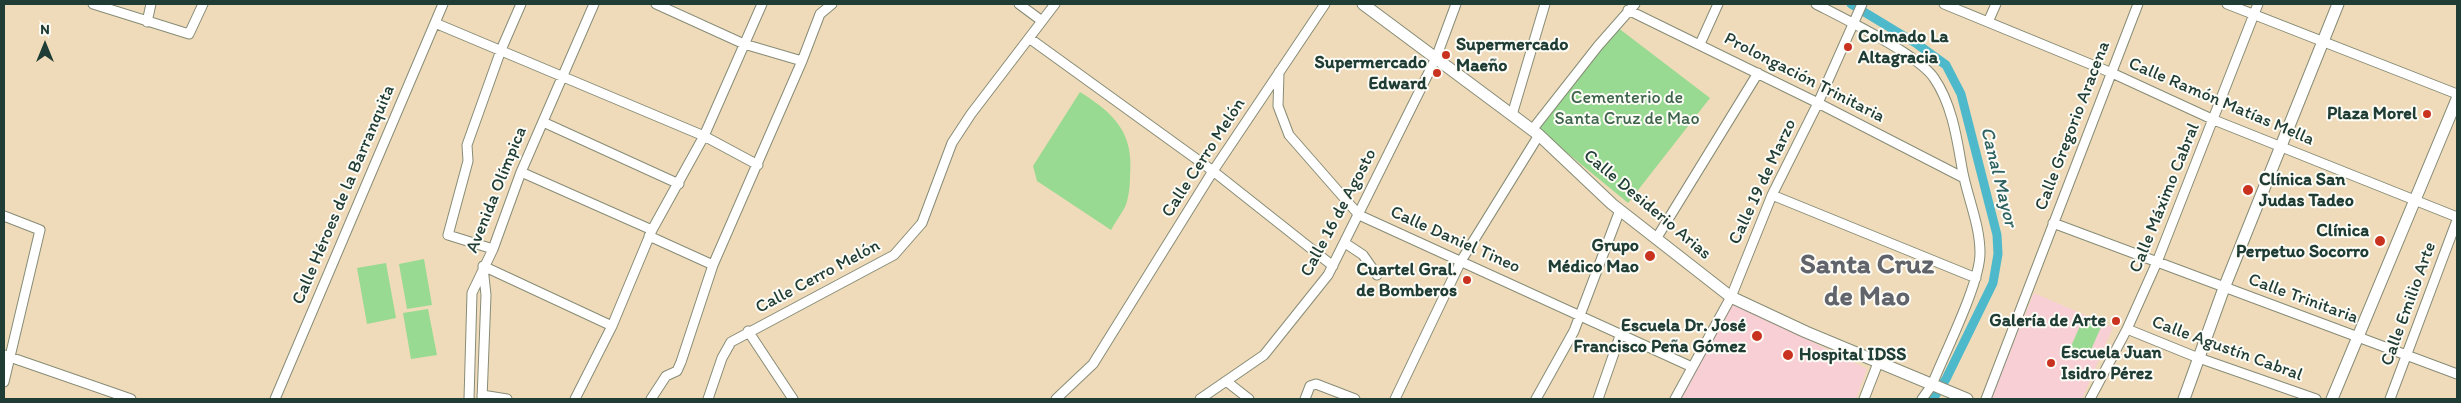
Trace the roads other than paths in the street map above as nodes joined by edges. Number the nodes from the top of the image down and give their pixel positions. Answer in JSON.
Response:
{"nodes":[{"id":1,"x":93,"y":4,"type":"edge"},
{"id":2,"x":151,"y":4,"type":"edge"},
{"id":3,"x":202,"y":4,"type":"edge"},
{"id":4,"x":443,"y":4,"type":"edge"},
{"id":5,"x":521,"y":4,"type":"edge"},
{"id":6,"x":594,"y":4,"type":"edge"},
{"id":7,"x":656,"y":4,"type":"edge"},
{"id":8,"x":762,"y":4,"type":"edge"},
{"id":9,"x":832,"y":4,"type":"edge"},
{"id":10,"x":1019,"y":4,"type":"edge"},
{"id":11,"x":1055,"y":4,"type":"edge"},
{"id":12,"x":1325,"y":4,"type":"edge"},
{"id":13,"x":1363,"y":4,"type":"edge"},
{"id":14,"x":1456,"y":4,"type":"edge"},
{"id":15,"x":1546,"y":4,"type":"edge"},
{"id":16,"x":1718,"y":4,"type":"edge"},
{"id":17,"x":1816,"y":4,"type":"edge"},
{"id":18,"x":1862,"y":4,"type":"edge"},
{"id":19,"x":1944,"y":4,"type":"edge"},
{"id":20,"x":1996,"y":4,"type":"edge"},
{"id":21,"x":2138,"y":4,"type":"edge"},
{"id":22,"x":2226,"y":4,"type":"edge"},
{"id":23,"x":2258,"y":4,"type":"edge"},
{"id":24,"x":2338,"y":4,"type":"edge"},
{"id":25,"x":1632,"y":7,"type":"edge"},
{"id":26,"x":2254,"y":15,"type":"junction"},
{"id":27,"x":1855,"y":19,"type":"junction"},
{"id":28,"x":1042,"y":21,"type":"junction"},
{"id":29,"x":147,"y":22,"type":"junction"},
{"id":30,"x":1988,"y":22,"type":"junction"},
{"id":31,"x":435,"y":23,"type":"junction"},
{"id":32,"x":1029,"y":38,"type":"junction"},
{"id":33,"x":2322,"y":42,"type":"junction"},
{"id":34,"x":744,"y":44,"type":"junction"},
{"id":35,"x":1700,"y":44,"type":"junction"},
{"id":36,"x":501,"y":50,"type":"junction"},
{"id":37,"x":1436,"y":58,"type":"junction"},
{"id":38,"x":802,"y":60,"type":"junction"},
{"id":39,"x":1279,"y":72,"type":"junction"},
{"id":40,"x":1758,"y":73,"type":"junction"},
{"id":41,"x":2112,"y":74,"type":"junction"},
{"id":42,"x":563,"y":75,"type":"junction"},
{"id":43,"x":2457,"y":94,"type":"edge"},
{"id":44,"x":2457,"y":99,"type":"edge"},
{"id":45,"x":1818,"y":103,"type":"junction"},
{"id":46,"x":1512,"y":114,"type":"junction"},
{"id":47,"x":2214,"y":120,"type":"junction"},
{"id":48,"x":543,"y":122,"type":"junction"},
{"id":49,"x":1536,"y":132,"type":"junction"},
{"id":50,"x":704,"y":136,"type":"junction"},
{"id":51,"x":2281,"y":146,"type":"junction"},
{"id":52,"x":758,"y":165,"type":"junction"},
{"id":53,"x":1213,"y":171,"type":"junction"},
{"id":54,"x":522,"y":172,"type":"junction"},
{"id":55,"x":1964,"y":178,"type":"junction"},
{"id":56,"x":679,"y":184,"type":"junction"},
{"id":57,"x":1772,"y":195,"type":"junction"},
{"id":58,"x":2414,"y":199,"type":"junction"},
{"id":59,"x":1620,"y":210,"type":"junction"},
{"id":60,"x":1359,"y":215,"type":"junction"},
{"id":61,"x":4,"y":216,"type":"edge"},
{"id":62,"x":2457,"y":219,"type":"edge"},
{"id":63,"x":2053,"y":223,"type":"junction"},
{"id":64,"x":650,"y":233,"type":"junction"},
{"id":65,"x":1656,"y":239,"type":"junction"},
{"id":66,"x":1344,"y":243,"type":"junction"},
{"id":67,"x":493,"y":248,"type":"junction"},
{"id":68,"x":1461,"y":261,"type":"junction"},
{"id":69,"x":2157,"y":262,"type":"junction"},
{"id":70,"x":713,"y":265,"type":"junction"},
{"id":71,"x":483,"y":266,"type":"junction"},
{"id":72,"x":1333,"y":266,"type":"junction"},
{"id":73,"x":1378,"y":275,"type":"dead end"},
{"id":74,"x":1976,"y":278,"type":"junction"},
{"id":75,"x":2224,"y":288,"type":"junction"},
{"id":76,"x":1731,"y":297,"type":"junction"},
{"id":77,"x":1580,"y":314,"type":"junction"},
{"id":78,"x":612,"y":326,"type":"junction"},
{"id":79,"x":2127,"y":329,"type":"junction"},
{"id":80,"x":748,"y":331,"type":"junction"},
{"id":81,"x":1621,"y":333,"type":"junction"},
{"id":82,"x":2359,"y":337,"type":"junction"},
{"id":83,"x":7,"y":356,"type":"edge"},
{"id":84,"x":2408,"y":356,"type":"junction"},
{"id":85,"x":2199,"y":357,"type":"junction"},
{"id":86,"x":1878,"y":363,"type":"junction"},
{"id":87,"x":1692,"y":367,"type":"junction"},
{"id":88,"x":2457,"y":374,"type":"edge"},
{"id":89,"x":1226,"y":381,"type":"junction"},
{"id":90,"x":4,"y":382,"type":"edge"},
{"id":91,"x":1938,"y":388,"type":"junction"},
{"id":92,"x":482,"y":397,"type":"edge"},
{"id":93,"x":131,"y":399,"type":"edge"},
{"id":94,"x":275,"y":399,"type":"edge"},
{"id":95,"x":469,"y":399,"type":"edge"},
{"id":96,"x":507,"y":399,"type":"edge"},
{"id":97,"x":575,"y":399,"type":"edge"},
{"id":98,"x":651,"y":399,"type":"edge"},
{"id":99,"x":708,"y":399,"type":"edge"},
{"id":100,"x":793,"y":399,"type":"edge"},
{"id":101,"x":1056,"y":399,"type":"edge"},
{"id":102,"x":1200,"y":399,"type":"edge"},
{"id":103,"x":1249,"y":399,"type":"edge"},
{"id":104,"x":1305,"y":399,"type":"edge"},
{"id":105,"x":1355,"y":399,"type":"edge"},
{"id":106,"x":1395,"y":399,"type":"edge"},
{"id":107,"x":1536,"y":399,"type":"edge"},
{"id":108,"x":1598,"y":399,"type":"edge"},
{"id":109,"x":1674,"y":399,"type":"edge"},
{"id":110,"x":1864,"y":399,"type":"edge"},
{"id":111,"x":1922,"y":399,"type":"edge"},
{"id":112,"x":1967,"y":399,"type":"edge"},
{"id":113,"x":1986,"y":399,"type":"edge"},
{"id":114,"x":2090,"y":399,"type":"edge"},
{"id":115,"x":2184,"y":399,"type":"edge"},
{"id":116,"x":2316,"y":399,"type":"edge"},
{"id":117,"x":2332,"y":399,"type":"edge"},
{"id":118,"x":2390,"y":399,"type":"edge"}],
"edges":[{"from":1,"to":29,"type":"street"},
{"from":2,"to":29,"type":"street"},
{"from":3,"to":29,"type":"street"},
{"from":4,"to":31,"type":"street","name":"Calle Héroes de la Barranquita"},
{"from":5,"to":36,"type":"street"},
{"from":6,"to":42,"type":"street","name":"Avenida Olímpica"},
{"from":7,"to":34,"type":"street"},
{"from":8,"to":34,"type":"street"},
{"from":9,"to":38,"type":"street"},
{"from":10,"to":28,"type":"street"},
{"from":11,"to":28,"type":"street","name":"Calle Cerro Melón"},
{"from":12,"to":39,"type":"street","name":"Calle Cerro Melón"},
{"from":13,"to":37,"type":"main road","name":"Calle Desiderio Arias"},
{"from":14,"to":37,"type":"street","name":"Calle 16 de Agosto"},
{"from":15,"to":46,"type":"street"},
{"from":16,"to":35,"type":"street"},
{"from":17,"to":27,"type":"street"},
{"from":18,"to":27,"type":"street","name":"Calle 19 de Marzo"},
{"from":19,"to":30,"type":"street","name":"Calle Ramón Matías Mella"},
{"from":20,"to":30,"type":"street"},
{"from":21,"to":41,"type":"street","name":"Calle Gregorio Aracena"},
{"from":22,"to":26,"type":"street"},
{"from":23,"to":26,"type":"street","name":"Calle Máximo Cabral"},
{"from":24,"to":33,"type":"main road"},
{"from":25,"to":35,"type":"street","name":"Prolongación Trinitaria"},
{"from":25,"to":49,"type":"street"},
{"from":26,"to":33,"type":"street"},
{"from":26,"to":47,"type":"street","name":"Calle Máximo Cabral"},
{"from":27,"to":45,"type":"street","name":"Calle 19 de Marzo"},
{"from":27,"to":55,"type":"street"},
{"from":28,"to":32,"type":"street","name":"Calle Cerro Melón"},
{"from":30,"to":41,"type":"street","name":"Calle Ramón Matías Mella"},
{"from":31,"to":36,"type":"street"},
{"from":31,"to":94,"type":"street","name":"Calle Héroes de la Barranquita"},
{"from":32,"to":53,"type":"street"},
{"from":32,"to":80,"type":"street","name":"Calle Cerro Melón"},
{"from":33,"to":43,"type":"street"},
{"from":33,"to":51,"type":"main road"},
{"from":34,"to":38,"type":"street"},
{"from":34,"to":50,"type":"street"},
{"from":35,"to":40,"type":"street","name":"Prolongación Trinitaria"},
{"from":36,"to":42,"type":"street"},
{"from":36,"to":67,"type":"street"},
{"from":37,"to":46,"type":"main road","name":"Calle Desiderio Arias"},
{"from":37,"to":60,"type":"street","name":"Calle 16 de Agosto"},
{"from":38,"to":52,"type":"street"},
{"from":39,"to":53,"type":"street","name":"Calle Cerro Melón"},
{"from":39,"to":60,"type":"street","name":"Calle Daniel Tineo"},
{"from":40,"to":45,"type":"street","name":"Prolongación Trinitaria"},
{"from":40,"to":65,"type":"street"},
{"from":41,"to":47,"type":"street","name":"Calle Ramón Matías Mella"},
{"from":41,"to":63,"type":"street","name":"Calle Gregorio Aracena"},
{"from":42,"to":48,"type":"street","name":"Avenida Olímpica"},
{"from":42,"to":50,"type":"street"},
{"from":44,"to":58,"type":"main road"},
{"from":45,"to":55,"type":"street","name":"Prolongación Trinitaria"},
{"from":45,"to":57,"type":"street","name":"Calle 19 de Marzo"},
{"from":46,"to":49,"type":"main road","name":"Calle Desiderio Arias"},
{"from":47,"to":51,"type":"street","name":"Calle Ramón Matías Mella"},
{"from":47,"to":69,"type":"street","name":"Calle Máximo Cabral"},
{"from":48,"to":54,"type":"street","name":"Avenida Olímpica"},
{"from":48,"to":56,"type":"street"},
{"from":49,"to":59,"type":"main road","name":"Calle Desiderio Arias"},
{"from":49,"to":68,"type":"street"},
{"from":50,"to":52,"type":"street"},
{"from":50,"to":56,"type":"street"},
{"from":51,"to":58,"type":"street","name":"Calle Ramón Matías Mella"},
{"from":51,"to":75,"type":"main road"},
{"from":52,"to":70,"type":"street"},
{"from":53,"to":72,"type":"street"},
{"from":53,"to":101,"type":"street","name":"Calle Cerro Melón"},
{"from":54,"to":64,"type":"street"},
{"from":54,"to":67,"type":"street","name":"Avenida Olímpica"},
{"from":55,"to":74,"type":"street"},
{"from":56,"to":64,"type":"street"},
{"from":57,"to":74,"type":"street"},
{"from":57,"to":76,"type":"street","name":"Calle 19 de Marzo"},
{"from":58,"to":62,"type":"street","name":"Calle Ramón Matías Mella"},
{"from":58,"to":82,"type":"main road"},
{"from":59,"to":65,"type":"main road","name":"Calle Desiderio Arias"},
{"from":59,"to":77,"type":"street"},
{"from":60,"to":66,"type":"street","name":"Calle 16 de Agosto"},
{"from":60,"to":68,"type":"street","name":"Calle Daniel Tineo"},
{"from":61,"to":83,"type":"street"},
{"from":62,"to":84,"type":"street","name":"Calle Emilio Arte"},
{"from":63,"to":69,"type":"street","name":"Calle Trinitaria"},
{"from":63,"to":113,"type":"street","name":"Calle Gregorio Aracena"},
{"from":64,"to":70,"type":"street"},
{"from":64,"to":78,"type":"street"},
{"from":65,"to":76,"type":"main road","name":"Calle Desiderio Arias"},
{"from":66,"to":72,"type":"street","name":"Calle 16 de Agosto"},
{"from":66,"to":73,"type":"street"},
{"from":67,"to":71,"type":"street","name":"Avenida Olímpica"},
{"from":68,"to":77,"type":"street","name":"Calle Daniel Tineo"},
{"from":68,"to":106,"type":"street"},
{"from":69,"to":75,"type":"street","name":"Calle Trinitaria"},
{"from":69,"to":79,"type":"street","name":"Calle Máximo Cabral"},
{"from":70,"to":98,"type":"street"},
{"from":71,"to":78,"type":"street"},
{"from":71,"to":92,"type":"street","name":"Avenida Olímpica"},
{"from":71,"to":95,"type":"street"},
{"from":72,"to":89,"type":"street","name":"Calle 16 de Agosto"},
{"from":74,"to":91,"type":"street"},
{"from":75,"to":82,"type":"street","name":"Calle Trinitaria"},
{"from":75,"to":85,"type":"main road"},
{"from":76,"to":86,"type":"main road","name":"Calle Desiderio Arias"},
{"from":76,"to":87,"type":"street","name":"Calle 19 de Marzo"},
{"from":77,"to":81,"type":"street","name":"Calle Daniel Tineo"},
{"from":77,"to":107,"type":"street"},
{"from":78,"to":97,"type":"street"},
{"from":79,"to":85,"type":"street","name":"Calle Agustín Cabral"},
{"from":79,"to":114,"type":"street","name":"Calle Máximo Cabral"},
{"from":80,"to":99,"type":"street","name":"Calle Cerro Melón"},
{"from":80,"to":100,"type":"street"},
{"from":81,"to":87,"type":"street","name":"Calle Daniel Tineo"},
{"from":81,"to":108,"type":"street"},
{"from":82,"to":84,"type":"street","name":"Calle Trinitaria"},
{"from":82,"to":117,"type":"main road"},
{"from":83,"to":90,"type":"street"},
{"from":83,"to":93,"type":"street"},
{"from":84,"to":88,"type":"street","name":"Calle Trinitaria"},
{"from":84,"to":118,"type":"street","name":"Calle Emilio Arte"},
{"from":85,"to":115,"type":"main road"},
{"from":85,"to":116,"type":"street","name":"Calle Agustín Cabral"},
{"from":86,"to":91,"type":"main road","name":"Calle Desiderio Arias"},
{"from":86,"to":110,"type":"street"},
{"from":87,"to":109,"type":"street","name":"Calle 19 de Marzo"},
{"from":89,"to":102,"type":"street","name":"Calle 16 de Agosto"},
{"from":89,"to":103,"type":"street"},
{"from":91,"to":111,"type":"street"},
{"from":91,"to":112,"type":"main road","name":"Calle Desiderio Arias"},
{"from":92,"to":96,"type":"street"},
{"from":104,"to":105,"type":"street"}]}
